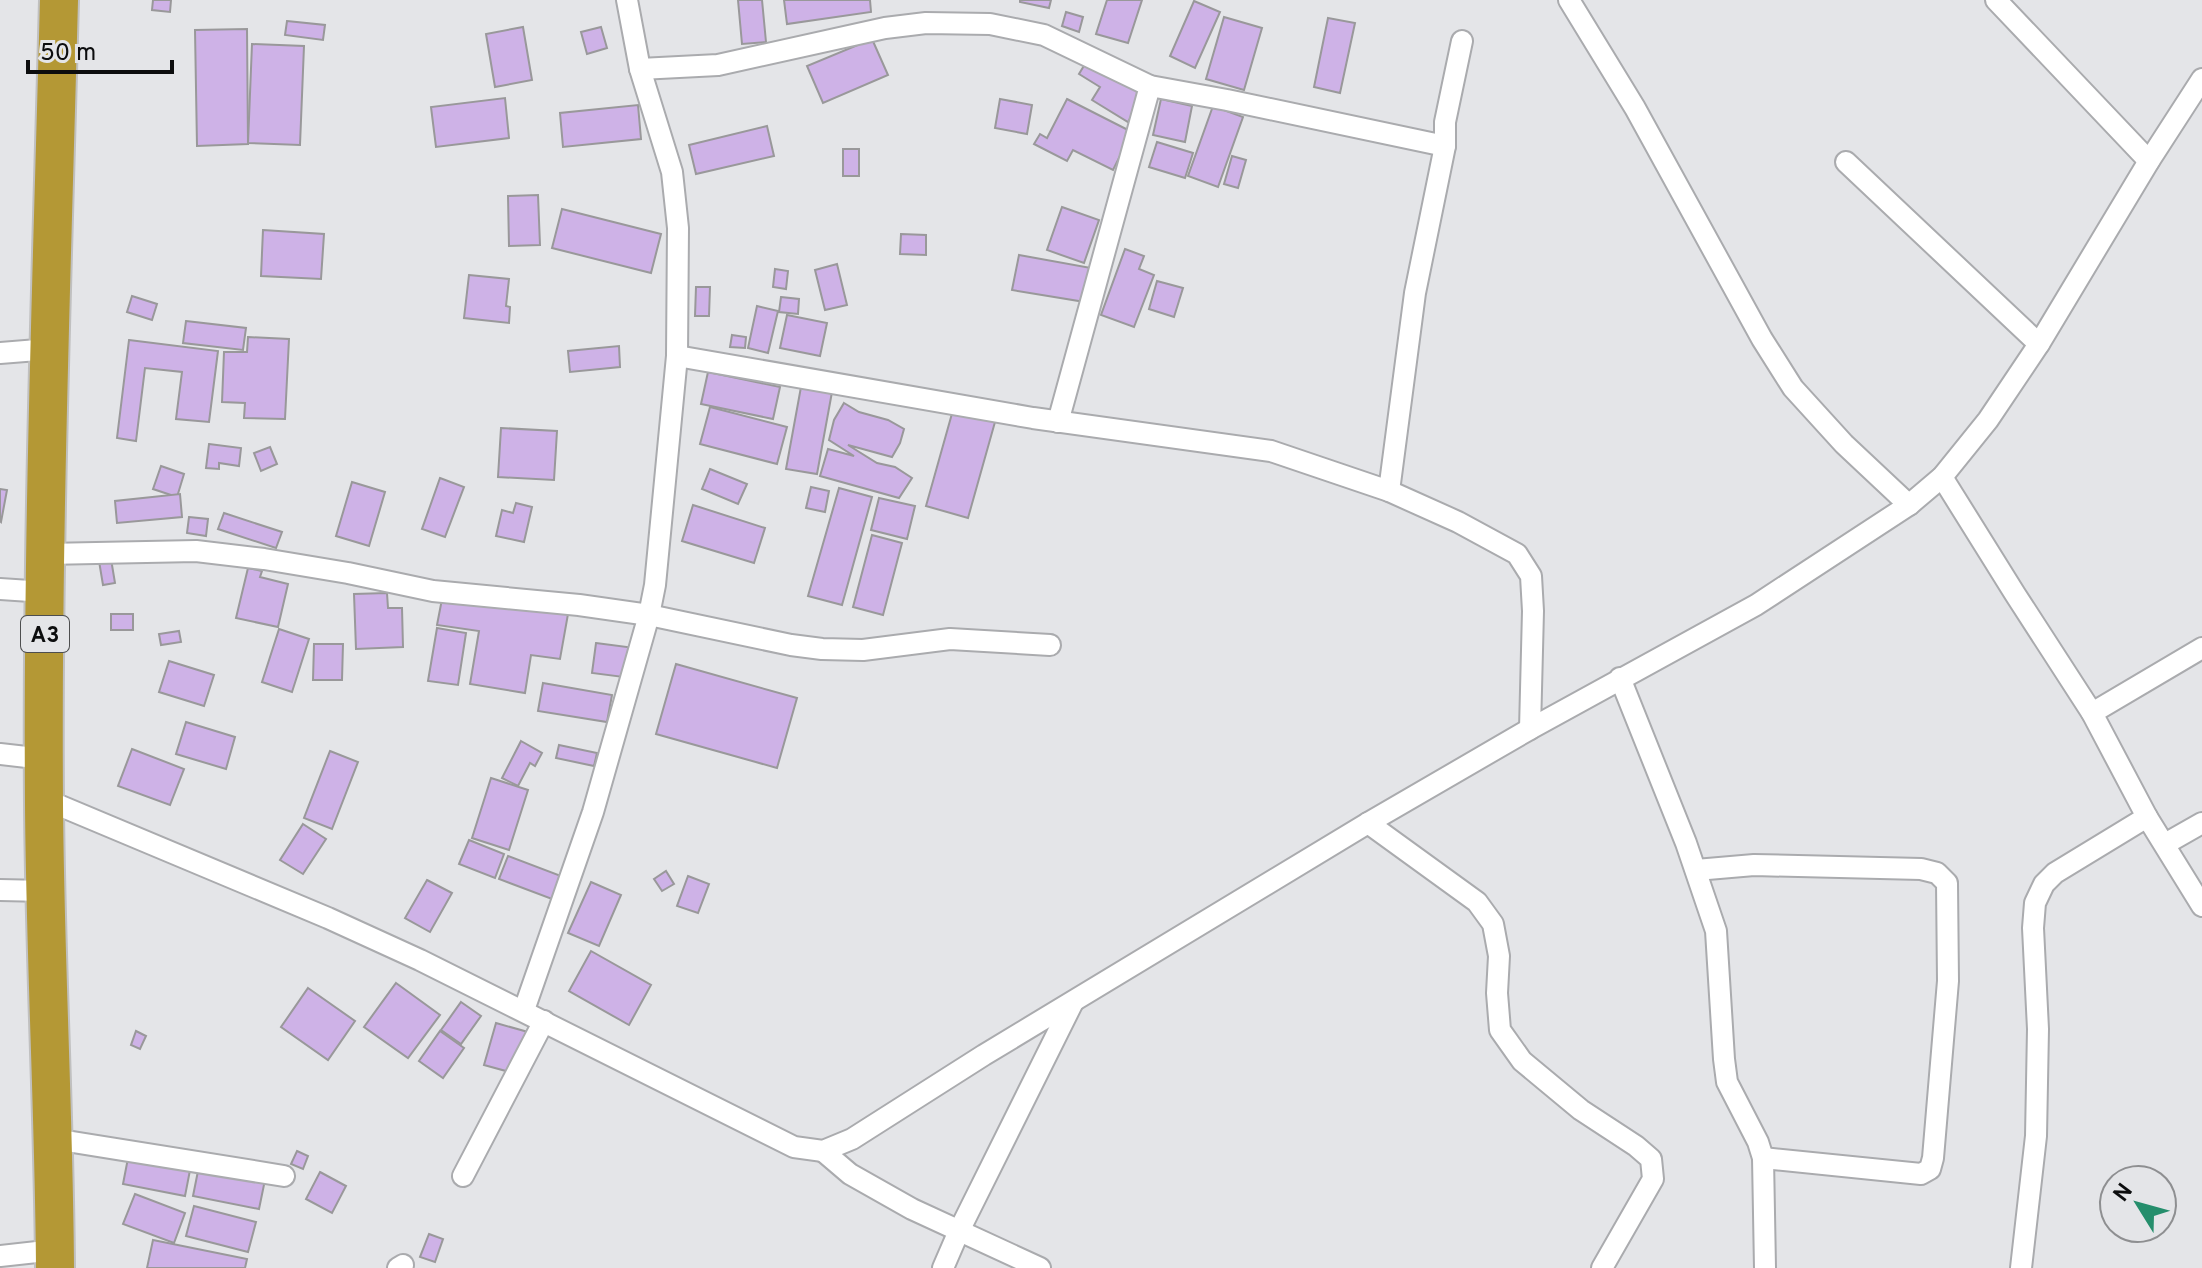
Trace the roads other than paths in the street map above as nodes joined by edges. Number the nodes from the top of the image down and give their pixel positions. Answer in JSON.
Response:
{"nodes":[{"id":1,"x":59,"y":0,"type":"edge"},
{"id":2,"x":627,"y":0,"type":"edge"},
{"id":3,"x":1569,"y":0,"type":"edge"},
{"id":4,"x":1996,"y":0,"type":"edge"},
{"id":5,"x":1462,"y":41,"type":"dead end"},
{"id":6,"x":640,"y":69,"type":"junction"},
{"id":7,"x":2202,"y":79,"type":"edge"},
{"id":8,"x":1150,"y":86,"type":"junction"},
{"id":9,"x":1445,"y":146,"type":"junction"},
{"id":10,"x":2149,"y":161,"type":"junction"},
{"id":11,"x":1846,"y":162,"type":"dead end"},
{"id":12,"x":2039,"y":344,"type":"junction"},
{"id":13,"x":50,"y":349,"type":"junction"},
{"id":14,"x":0,"y":353,"type":"edge"},
{"id":15,"x":677,"y":356,"type":"junction"},
{"id":16,"x":1058,"y":422,"type":"junction"},
{"id":17,"x":1942,"y":477,"type":"junction"},
{"id":18,"x":1389,"y":491,"type":"junction"},
{"id":19,"x":1909,"y":505,"type":"junction"},
{"id":20,"x":46,"y":554,"type":"junction"},
{"id":21,"x":0,"y":589,"type":"edge"},
{"id":22,"x":45,"y":592,"type":"junction"},
{"id":23,"x":649,"y":615,"type":"junction"},
{"id":24,"x":1050,"y":645,"type":"dead end"},
{"id":25,"x":2202,"y":648,"type":"edge"},
{"id":26,"x":1620,"y":678,"type":"junction"},
{"id":27,"x":2092,"y":713,"type":"junction"},
{"id":28,"x":1530,"y":729,"type":"junction"},
{"id":29,"x":0,"y":754,"type":"edge"},
{"id":30,"x":44,"y":759,"type":"junction"},
{"id":31,"x":44,"y":799,"type":"junction"},
{"id":32,"x":2147,"y":817,"type":"junction"},
{"id":33,"x":1368,"y":823,"type":"junction"},
{"id":34,"x":2202,"y":823,"type":"edge"},
{"id":35,"x":2165,"y":844,"type":"junction"},
{"id":36,"x":1696,"y":870,"type":"junction"},
{"id":37,"x":0,"y":890,"type":"edge"},
{"id":38,"x":45,"y":891,"type":"junction"},
{"id":39,"x":2202,"y":906,"type":"edge"},
{"id":40,"x":1073,"y":1002,"type":"junction"},
{"id":41,"x":524,"y":1010,"type":"junction"},
{"id":42,"x":544,"y":1021,"type":"junction"},
{"id":43,"x":54,"y":1139,"type":"junction"},
{"id":44,"x":823,"y":1151,"type":"junction"},
{"id":45,"x":1763,"y":1158,"type":"junction"},
{"id":46,"x":284,"y":1176,"type":"dead end"},
{"id":47,"x":463,"y":1176,"type":"dead end"},
{"id":48,"x":959,"y":1231,"type":"junction"},
{"id":49,"x":0,"y":1256,"type":"edge"},
{"id":50,"x":55,"y":1259,"type":"edge"},
{"id":51,"x":943,"y":1268,"type":"edge"},
{"id":52,"x":1040,"y":1268,"type":"edge"},
{"id":53,"x":1602,"y":1268,"type":"edge"},
{"id":54,"x":1765,"y":1268,"type":"edge"},
{"id":55,"x":2021,"y":1268,"type":"edge"}],
"edges":[{"from":1,"to":13,"type":"highway","number":"A3"},
{"from":2,"to":6,"type":"street"},
{"from":3,"to":19,"type":"street"},
{"from":4,"to":10,"type":"street"},
{"from":5,"to":9,"type":"street"},
{"from":6,"to":8,"type":"street"},
{"from":6,"to":15,"type":"street"},
{"from":7,"to":10,"type":"street"},
{"from":8,"to":9,"type":"street"},
{"from":8,"to":16,"type":"street"},
{"from":9,"to":18,"type":"street"},
{"from":10,"to":12,"type":"street"},
{"from":11,"to":12,"type":"street"},
{"from":12,"to":17,"type":"street"},
{"from":13,"to":14,"type":"street"},
{"from":13,"to":20,"type":"highway","number":"A3"},
{"from":15,"to":16,"type":"street"},
{"from":15,"to":23,"type":"street"},
{"from":16,"to":18,"type":"street"},
{"from":17,"to":19,"type":"street"},
{"from":17,"to":27,"type":"street"},
{"from":18,"to":28,"type":"street"},
{"from":19,"to":26,"type":"street"},
{"from":20,"to":22,"type":"highway","number":"A3"},
{"from":20,"to":23,"type":"street"},
{"from":21,"to":22,"type":"street"},
{"from":22,"to":30,"type":"highway","number":"A3"},
{"from":23,"to":24,"type":"street"},
{"from":23,"to":41,"type":"street"},
{"from":25,"to":27,"type":"street"},
{"from":26,"to":28,"type":"street"},
{"from":26,"to":36,"type":"street"},
{"from":27,"to":32,"type":"street"},
{"from":28,"to":33,"type":"street"},
{"from":29,"to":30,"type":"street"},
{"from":30,"to":31,"type":"highway","number":"A3"},
{"from":31,"to":38,"type":"highway","number":"A3"},
{"from":31,"to":41,"type":"street"},
{"from":32,"to":35,"type":"street"},
{"from":32,"to":55,"type":"street"},
{"from":33,"to":40,"type":"street"},
{"from":33,"to":53,"type":"street"},
{"from":34,"to":35,"type":"street"},
{"from":35,"to":39,"type":"street"},
{"from":36,"to":45,"type":"street"},
{"from":36,"to":45,"type":"street"},
{"from":37,"to":38,"type":"street"},
{"from":38,"to":43,"type":"highway","number":"A3"},
{"from":40,"to":44,"type":"street"},
{"from":40,"to":48,"type":"street"},
{"from":41,"to":42,"type":"street"},
{"from":42,"to":44,"type":"street"},
{"from":42,"to":47,"type":"street"},
{"from":43,"to":46,"type":"street"},
{"from":43,"to":50,"type":"highway","number":"A3"},
{"from":44,"to":48,"type":"street"},
{"from":45,"to":54,"type":"street"},
{"from":48,"to":51,"type":"street"},
{"from":48,"to":52,"type":"street"},
{"from":49,"to":50,"type":"street"}]}
